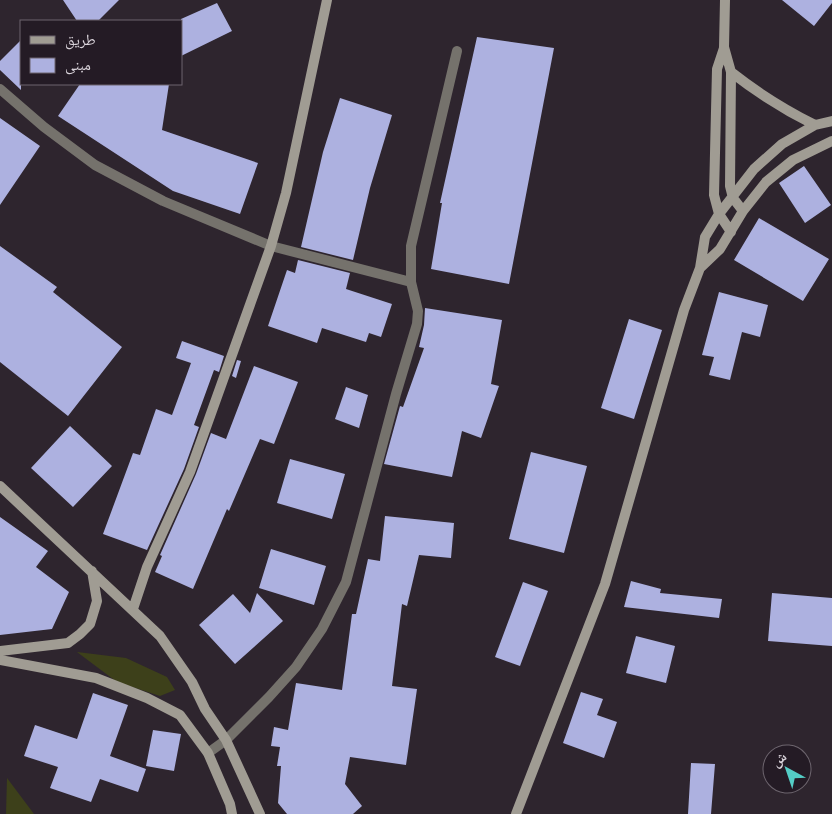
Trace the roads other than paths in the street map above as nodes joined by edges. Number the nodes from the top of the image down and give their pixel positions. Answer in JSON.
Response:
{"nodes":[{"id":1,"x":327,"y":0,"type":"edge"},
{"id":2,"x":725,"y":0,"type":"edge"},
{"id":3,"x":724,"y":47,"type":"junction"},
{"id":4,"x":457,"y":52,"type":"dead end"},
{"id":5,"x":731,"y":72,"type":"junction"},
{"id":6,"x":0,"y":88,"type":"edge"},
{"id":7,"x":826,"y":120,"type":"edge"},
{"id":8,"x":832,"y":141,"type":"edge"},
{"id":9,"x":733,"y":198,"type":"junction"},
{"id":10,"x":743,"y":211,"type":"junction"},
{"id":11,"x":719,"y":214,"type":"junction"},
{"id":12,"x":731,"y":232,"type":"junction"},
{"id":13,"x":271,"y":246,"type":"junction"},
{"id":14,"x":700,"y":268,"type":"junction"},
{"id":15,"x":411,"y":282,"type":"junction"},
{"id":16,"x":0,"y":486,"type":"edge"},
{"id":17,"x":92,"y":571,"type":"junction"},
{"id":18,"x":132,"y":609,"type":"junction"},
{"id":19,"x":0,"y":651,"type":"edge"},
{"id":20,"x":0,"y":660,"type":"edge"},
{"id":21,"x":226,"y":740,"type":"junction"},
{"id":22,"x":208,"y":753,"type":"junction"},
{"id":23,"x":517,"y":813,"type":"edge"},
{"id":24,"x":232,"y":814,"type":"edge"},
{"id":25,"x":260,"y":814,"type":"edge"}],
"edges":[{"from":1,"to":13,"type":"main road"},
{"from":2,"to":3,"type":"main road"},
{"from":3,"to":5,"type":"main road"},
{"from":3,"to":11,"type":"main road"},
{"from":4,"to":15,"type":"street"},
{"from":5,"to":7,"type":"main road"},
{"from":5,"to":9,"type":"main road"},
{"from":6,"to":13,"type":"street"},
{"from":7,"to":9,"type":"main road"},
{"from":8,"to":10,"type":"main road"},
{"from":9,"to":10,"type":"main road"},
{"from":9,"to":11,"type":"main road"},
{"from":10,"to":12,"type":"main road"},
{"from":11,"to":12,"type":"main road"},
{"from":11,"to":14,"type":"main road"},
{"from":12,"to":14,"type":"main road"},
{"from":13,"to":15,"type":"street"},
{"from":13,"to":18,"type":"main road"},
{"from":14,"to":23,"type":"main road"},
{"from":15,"to":21,"type":"street"},
{"from":16,"to":17,"type":"main road"},
{"from":17,"to":18,"type":"main road"},
{"from":17,"to":19,"type":"main road"},
{"from":18,"to":21,"type":"main road"},
{"from":20,"to":22,"type":"main road"},
{"from":21,"to":22,"type":"street"},
{"from":21,"to":25,"type":"main road"},
{"from":22,"to":24,"type":"main road"}]}
